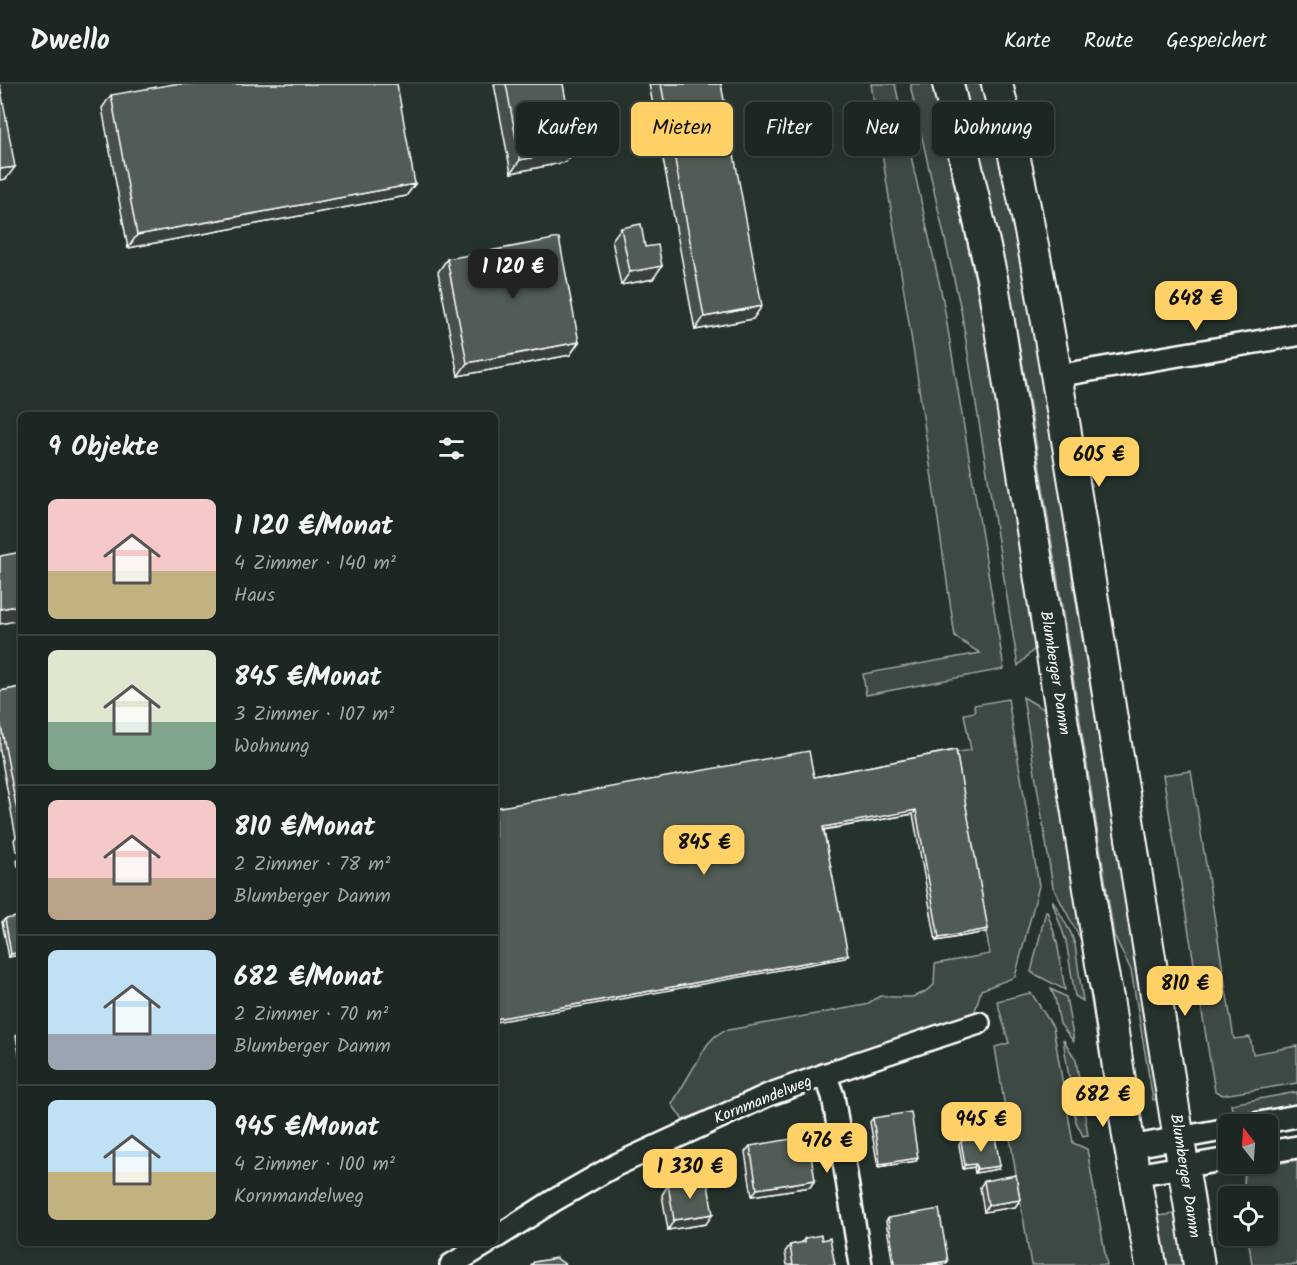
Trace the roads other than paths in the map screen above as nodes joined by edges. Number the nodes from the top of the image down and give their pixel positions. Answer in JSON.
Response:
{"nodes":[{"id":1,"x":948,"y":84,"type":"edge"},
{"id":2,"x":997,"y":84,"type":"edge"},
{"id":3,"x":1297,"y":335,"type":"edge"},
{"id":4,"x":1056,"y":376,"type":"junction"},
{"id":5,"x":979,"y":1023,"type":"dead end"},
{"id":6,"x":825,"y":1074,"type":"junction"},
{"id":7,"x":1297,"y":1116,"type":"edge"},
{"id":8,"x":1278,"y":1120,"type":"edge"},
{"id":9,"x":1218,"y":1131,"type":"edge"},
{"id":10,"x":1179,"y":1138,"type":"junction"},
{"id":11,"x":1297,"y":1147,"type":"edge"},
{"id":12,"x":1278,"y":1150,"type":"edge"},
{"id":13,"x":1132,"y":1161,"type":"junction"},
{"id":14,"x":1218,"y":1161,"type":"edge"},
{"id":15,"x":1184,"y":1167,"type":"junction"},
{"id":16,"x":498,"y":1236,"type":"edge"},
{"id":17,"x":861,"y":1265,"type":"edge"},
{"id":18,"x":1151,"y":1265,"type":"edge"},
{"id":19,"x":1199,"y":1265,"type":"edge"}],
"edges":[{"from":1,"to":13,"type":"main road","name":"Blumberger Damm"},
{"from":2,"to":4,"type":"main road","name":"Blumberger Damm"},
{"from":3,"to":4,"type":"street"},
{"from":4,"to":10,"type":"main road","name":"Blumberger Damm"},
{"from":5,"to":6,"type":"street","name":"Kornmandelweg"},
{"from":6,"to":16,"type":"street","name":"Kornmandelweg"},
{"from":6,"to":17,"type":"street"},
{"from":7,"to":8,"type":"street"},
{"from":9,"to":10,"type":"street"},
{"from":10,"to":13,"type":"street"},
{"from":10,"to":15,"type":"main road","name":"Blumberger Damm"},
{"from":11,"to":12,"type":"street"},
{"from":13,"to":15,"type":"street"},
{"from":13,"to":18,"type":"main road","name":"Blumberger Damm"},
{"from":14,"to":15,"type":"street"},
{"from":15,"to":19,"type":"main road","name":"Blumberger Damm"}]}
